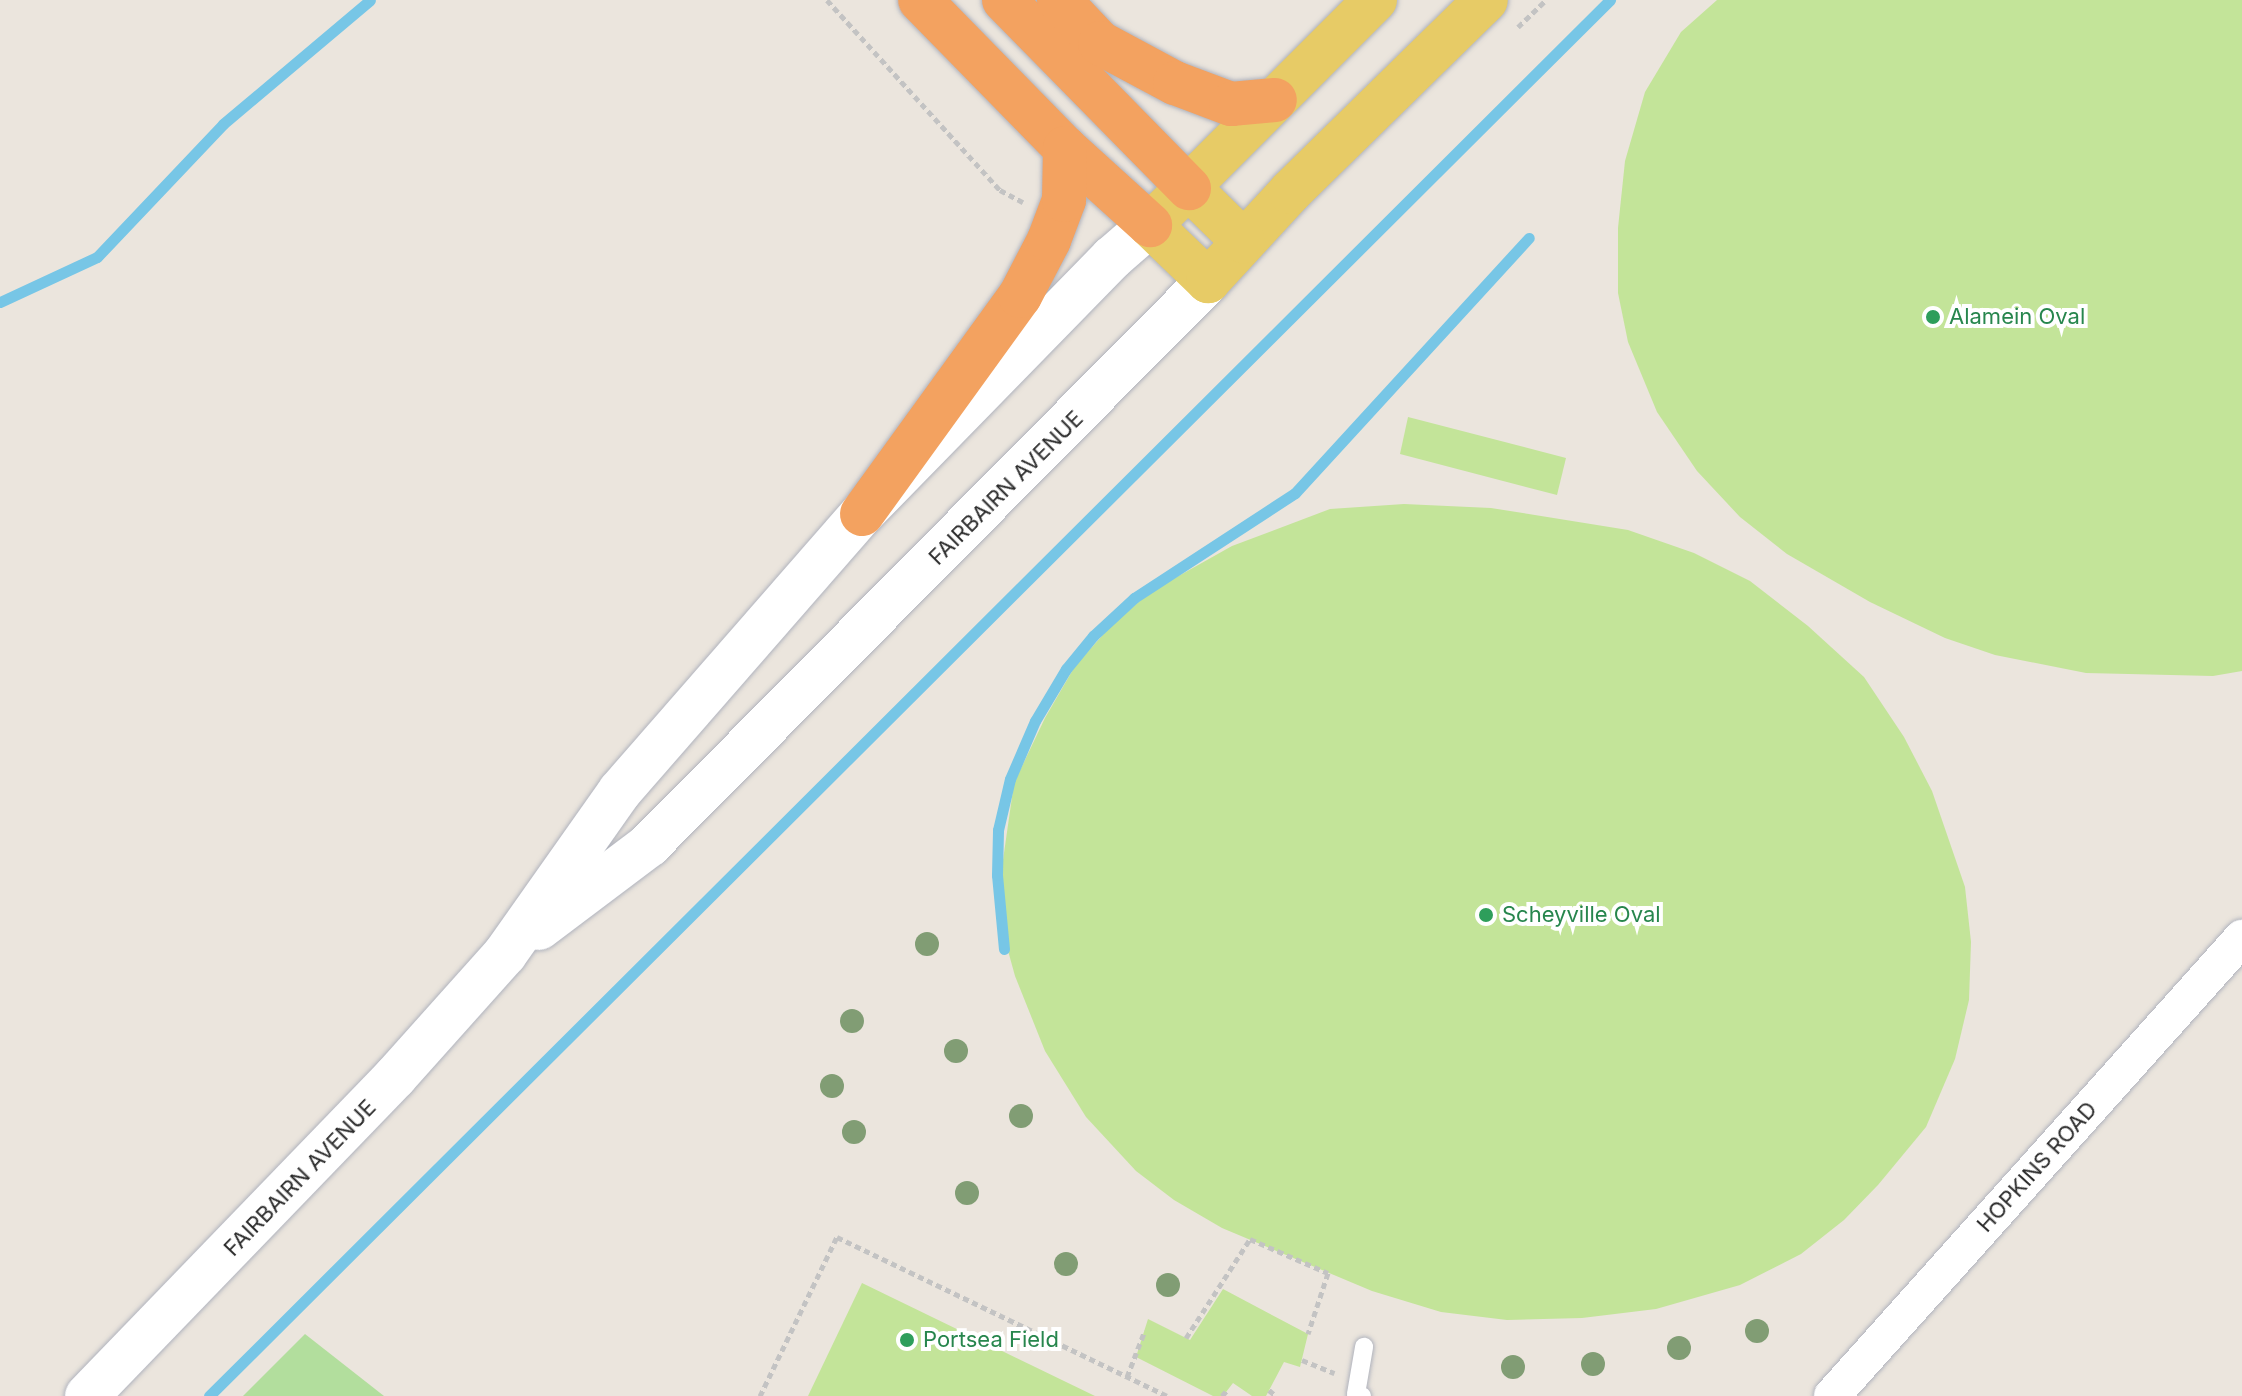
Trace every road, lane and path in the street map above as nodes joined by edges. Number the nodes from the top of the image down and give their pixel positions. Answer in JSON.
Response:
{"nodes":[{"id":1,"x":827,"y":0,"type":"edge"},
{"id":2,"x":920,"y":0,"type":"edge"},
{"id":3,"x":1004,"y":0,"type":"edge"},
{"id":4,"x":1059,"y":0,"type":"edge"},
{"id":5,"x":1375,"y":0,"type":"edge"},
{"id":6,"x":1486,"y":0,"type":"edge"},
{"id":7,"x":1275,"y":100,"type":"junction"},
{"id":8,"x":1065,"y":148,"type":"junction"},
{"id":9,"x":1189,"y":188,"type":"junction"},
{"id":10,"x":1059,"y":215,"type":"junction"},
{"id":11,"x":1150,"y":225,"type":"junction"},
{"id":12,"x":1243,"y":241,"type":"junction"},
{"id":13,"x":1208,"y":281,"type":"junction"},
{"id":14,"x":862,"y":514,"type":"junction"},
{"id":15,"x":2242,"y":938,"type":"edge"},
{"id":16,"x":505,"y":954,"type":"junction"},
{"id":17,"x":1145,"y":1330,"type":"dead end"},
{"id":18,"x":1308,"y":1334,"type":"dead end"},
{"id":19,"x":1186,"y":1338,"type":"dead end"},
{"id":20,"x":1364,"y":1347,"type":"dead end"},
{"id":21,"x":1127,"y":1377,"type":"junction"},
{"id":22,"x":1228,"y":1389,"type":"dead end"},
{"id":23,"x":1269,"y":1390,"type":"dead end"},
{"id":24,"x":87,"y":1396,"type":"edge"},
{"id":25,"x":760,"y":1396,"type":"edge"},
{"id":26,"x":1167,"y":1396,"type":"edge"},
{"id":27,"x":1222,"y":1396,"type":"edge"},
{"id":28,"x":1276,"y":1396,"type":"edge"},
{"id":29,"x":1362,"y":1396,"type":"edge"},
{"id":30,"x":1832,"y":1396,"type":"edge"}],
"edges":[{"from":1,"to":10,"type":"path"},
{"from":2,"to":8,"type":"highway"},
{"from":3,"to":9,"type":"highway"},
{"from":4,"to":7,"type":"highway"},
{"from":5,"to":7,"type":"main road","name":"FAIRBAIRN AVENUE"},
{"from":6,"to":12,"type":"main road","name":"FAIRBAIRN AVENUE"},
{"from":7,"to":9,"type":"main road","name":"FAIRBAIRN AVENUE"},
{"from":8,"to":10,"type":"highway"},
{"from":8,"to":11,"type":"highway"},
{"from":9,"to":11,"type":"main road","name":"FAIRBAIRN AVENUE"},
{"from":9,"to":12,"type":"main road"},
{"from":10,"to":14,"type":"highway"},
{"from":11,"to":13,"type":"main road"},
{"from":11,"to":14,"type":"main road","name":"FAIRBAIRN AVENUE"},
{"from":12,"to":13,"type":"main road","name":"FAIRBAIRN AVENUE"},
{"from":13,"to":16,"type":"main road","name":"FAIRBAIRN AVENUE"},
{"from":14,"to":16,"type":"main road","name":"FAIRBAIRN AVENUE"},
{"from":15,"to":30,"type":"street","name":"HOPKINS ROAD"},
{"from":16,"to":24,"type":"main road","name":"FAIRBAIRN AVENUE"},
{"from":17,"to":21,"type":"path"},
{"from":18,"to":19,"type":"path"},
{"from":20,"to":29,"type":"lane"},
{"from":21,"to":25,"type":"path"},
{"from":21,"to":26,"type":"path"},
{"from":22,"to":27,"type":"path"},
{"from":23,"to":28,"type":"path"}]}
